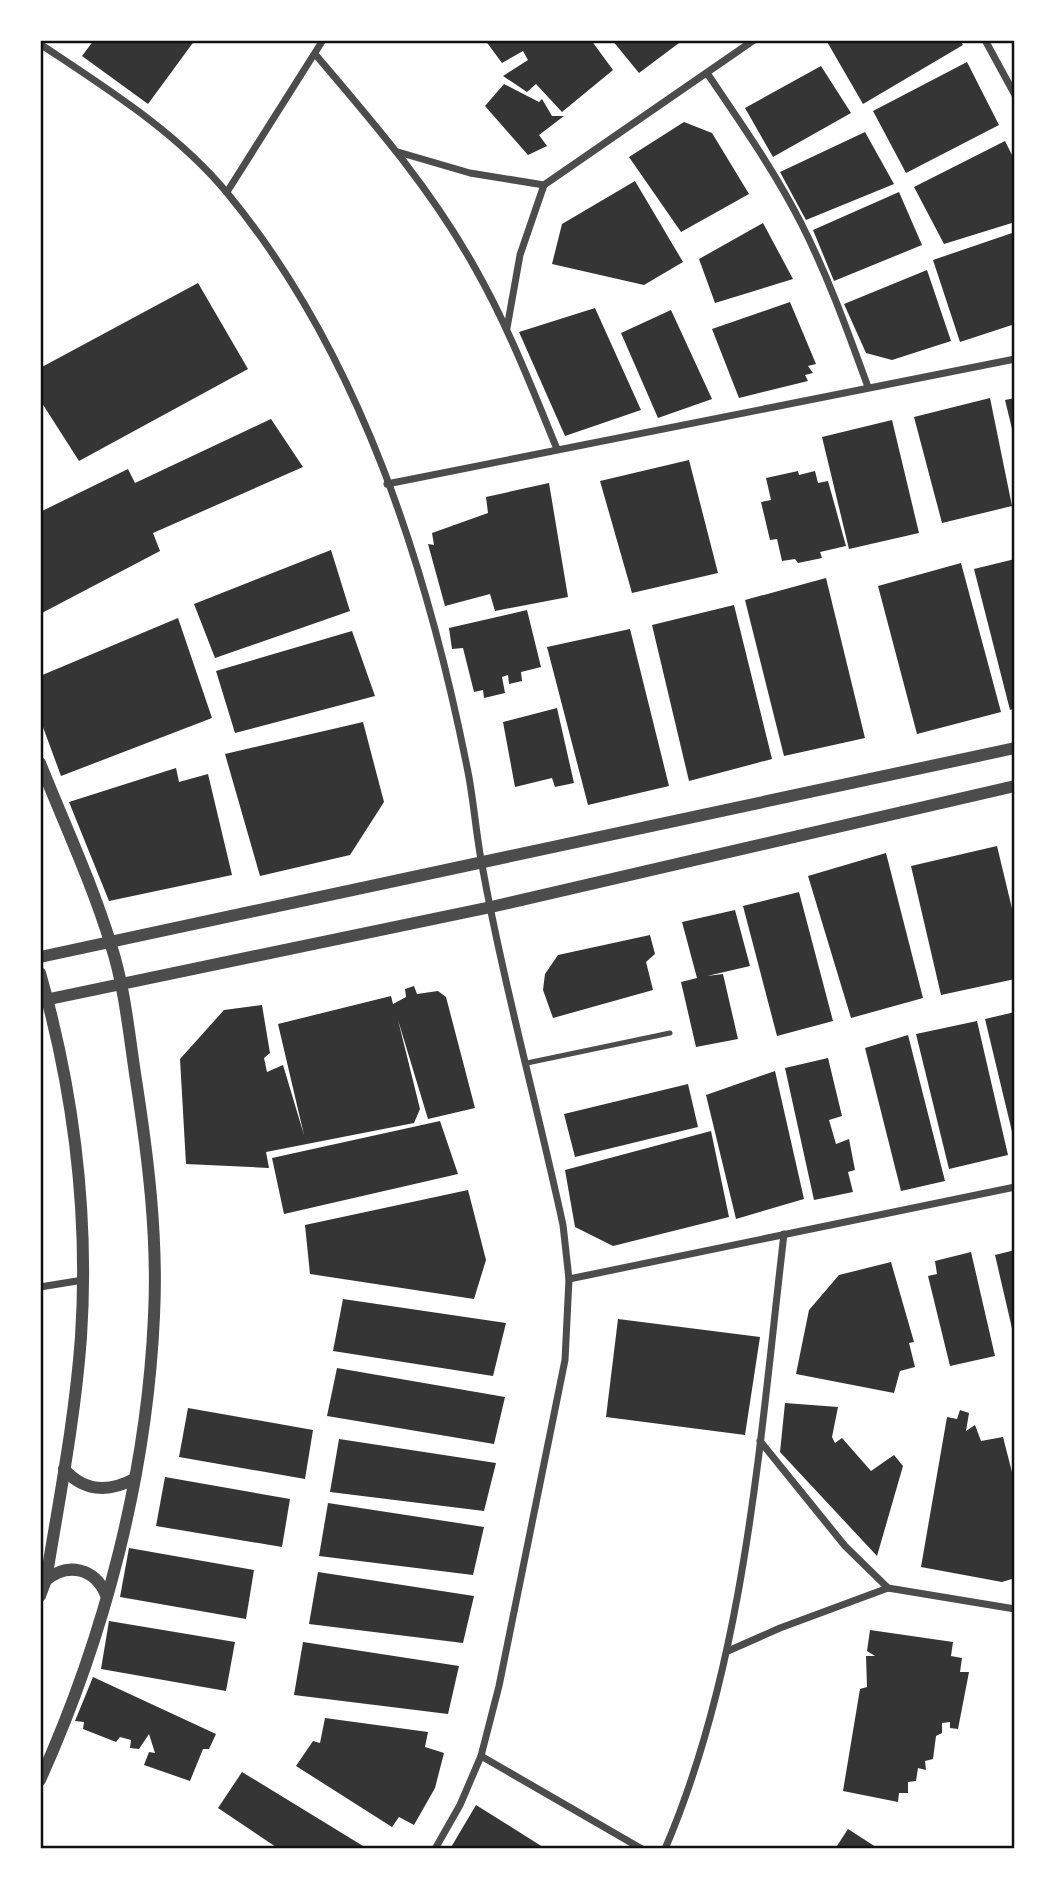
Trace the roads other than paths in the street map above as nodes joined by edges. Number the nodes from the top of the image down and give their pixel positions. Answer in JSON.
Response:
{"nodes":[{"id":1,"x":323,"y":40,"type":"edge"},
{"id":2,"x":754,"y":40,"type":"edge"},
{"id":3,"x":985,"y":40,"type":"edge"},
{"id":4,"x":40,"y":44,"type":"edge"},
{"id":5,"x":315,"y":54,"type":"junction"},
{"id":6,"x":707,"y":73,"type":"junction"},
{"id":7,"x":1015,"y":95,"type":"edge"},
{"id":8,"x":398,"y":152,"type":"junction"},
{"id":9,"x":544,"y":185,"type":"junction"},
{"id":10,"x":227,"y":192,"type":"junction"},
{"id":11,"x":507,"y":328,"type":"junction"},
{"id":12,"x":1015,"y":359,"type":"edge"},
{"id":13,"x":868,"y":387,"type":"junction"},
{"id":14,"x":557,"y":449,"type":"junction"},
{"id":15,"x":387,"y":484,"type":"junction"},
{"id":16,"x":1015,"y":748,"type":"edge"},
{"id":17,"x":40,"y":763,"type":"edge"},
{"id":18,"x":1015,"y":786,"type":"edge"},
{"id":19,"x":482,"y":864,"type":"junction"},
{"id":20,"x":491,"y":907,"type":"junction"},
{"id":21,"x":111,"y":944,"type":"junction"},
{"id":22,"x":40,"y":957,"type":"edge"},
{"id":23,"x":40,"y":973,"type":"edge"},
{"id":24,"x":122,"y":984,"type":"junction"},
{"id":25,"x":44,"y":1000,"type":"edge"},
{"id":26,"x":670,"y":1033,"type":"dead end"},
{"id":27,"x":527,"y":1063,"type":"junction"},
{"id":28,"x":1015,"y":1187,"type":"edge"},
{"id":29,"x":785,"y":1234,"type":"junction"},
{"id":30,"x":569,"y":1279,"type":"junction"},
{"id":31,"x":82,"y":1280,"type":"junction"},
{"id":32,"x":40,"y":1287,"type":"edge"},
{"id":33,"x":760,"y":1441,"type":"junction"},
{"id":34,"x":64,"y":1469,"type":"junction"},
{"id":35,"x":134,"y":1479,"type":"junction"},
{"id":36,"x":46,"y":1580,"type":"junction"},
{"id":37,"x":888,"y":1588,"type":"junction"},
{"id":38,"x":106,"y":1595,"type":"junction"},
{"id":39,"x":40,"y":1596,"type":"edge"},
{"id":40,"x":1015,"y":1609,"type":"edge"},
{"id":41,"x":728,"y":1651,"type":"junction"},
{"id":42,"x":481,"y":1756,"type":"junction"},
{"id":43,"x":40,"y":1780,"type":"edge"},
{"id":44,"x":435,"y":1849,"type":"edge"},
{"id":45,"x":642,"y":1849,"type":"edge"},
{"id":46,"x":665,"y":1849,"type":"edge"}],
"edges":[{"from":1,"to":5,"type":"street"},
{"from":2,"to":6,"type":"street"},
{"from":3,"to":7,"type":"street"},
{"from":4,"to":10,"type":"street"},
{"from":5,"to":8,"type":"street"},
{"from":5,"to":10,"type":"street"},
{"from":6,"to":9,"type":"street"},
{"from":6,"to":13,"type":"street"},
{"from":8,"to":9,"type":"street"},
{"from":8,"to":11,"type":"street"},
{"from":9,"to":11,"type":"street"},
{"from":10,"to":15,"type":"street"},
{"from":11,"to":14,"type":"street"},
{"from":12,"to":13,"type":"street"},
{"from":13,"to":14,"type":"street"},
{"from":14,"to":15,"type":"street"},
{"from":15,"to":19,"type":"street"},
{"from":16,"to":19,"type":"street"},
{"from":17,"to":21,"type":"street"},
{"from":18,"to":20,"type":"street"},
{"from":19,"to":20,"type":"street"},
{"from":19,"to":21,"type":"street"},
{"from":20,"to":24,"type":"street"},
{"from":20,"to":27,"type":"street"},
{"from":21,"to":22,"type":"street"},
{"from":21,"to":24,"type":"street"},
{"from":23,"to":25,"type":"street"},
{"from":24,"to":25,"type":"street"},
{"from":24,"to":35,"type":"street"},
{"from":25,"to":31,"type":"street"},
{"from":26,"to":27,"type":"lane"},
{"from":27,"to":30,"type":"street"},
{"from":28,"to":29,"type":"street"},
{"from":29,"to":30,"type":"street"},
{"from":29,"to":33,"type":"street"},
{"from":30,"to":42,"type":"street"},
{"from":31,"to":32,"type":"street"},
{"from":31,"to":34,"type":"street"},
{"from":33,"to":37,"type":"street"},
{"from":33,"to":41,"type":"street"},
{"from":34,"to":35,"type":"street"},
{"from":34,"to":36,"type":"street"},
{"from":35,"to":38,"type":"street"},
{"from":36,"to":38,"type":"street"},
{"from":36,"to":39,"type":"street"},
{"from":37,"to":40,"type":"street"},
{"from":37,"to":41,"type":"street"},
{"from":38,"to":43,"type":"street"},
{"from":41,"to":46,"type":"street"},
{"from":42,"to":44,"type":"street"},
{"from":42,"to":45,"type":"street"}]}
